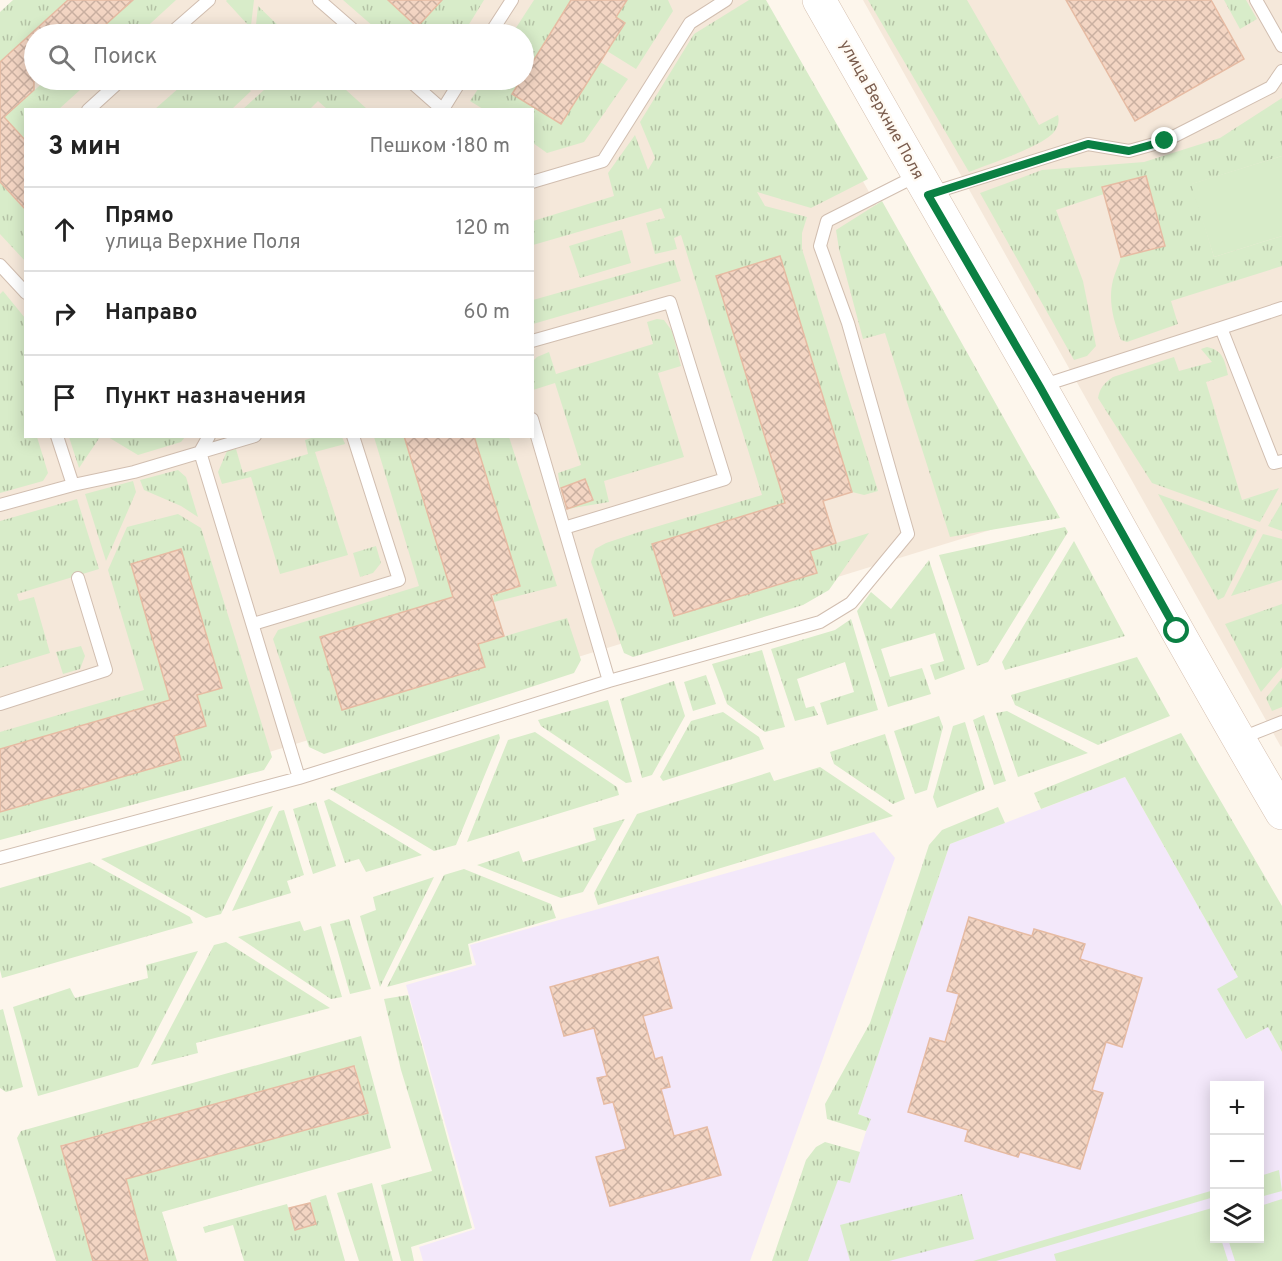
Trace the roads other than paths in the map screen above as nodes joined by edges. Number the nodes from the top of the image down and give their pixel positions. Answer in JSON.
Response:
{"nodes":[{"id":1,"x":209,"y":0,"type":"edge"},
{"id":2,"x":319,"y":0,"type":"edge"},
{"id":3,"x":512,"y":0,"type":"edge"},
{"id":4,"x":726,"y":0,"type":"edge"},
{"id":5,"x":819,"y":0,"type":"edge"},
{"id":6,"x":1256,"y":0,"type":"edge"},
{"id":7,"x":181,"y":24,"type":"edge"},
{"id":8,"x":347,"y":24,"type":"edge"},
{"id":9,"x":496,"y":24,"type":"edge"},
{"id":10,"x":1282,"y":46,"type":"edge"},
{"id":11,"x":1282,"y":71,"type":"edge"},
{"id":12,"x":110,"y":90,"type":"edge"},
{"id":13,"x":421,"y":90,"type":"edge"},
{"id":14,"x":455,"y":90,"type":"edge"},
{"id":15,"x":90,"y":108,"type":"edge"},
{"id":16,"x":442,"y":108,"type":"edge"},
{"id":17,"x":444,"y":108,"type":"edge"},
{"id":18,"x":534,"y":181,"type":"edge"},
{"id":19,"x":923,"y":185,"type":"junction"},
{"id":20,"x":0,"y":265,"type":"edge"},
{"id":21,"x":24,"y":290,"type":"edge"},
{"id":22,"x":1282,"y":308,"type":"edge"},
{"id":23,"x":1221,"y":328,"type":"junction"},
{"id":24,"x":534,"y":340,"type":"edge"},
{"id":25,"x":1040,"y":387,"type":"junction"},
{"id":26,"x":534,"y":426,"type":"edge"},
{"id":27,"x":58,"y":438,"type":"edge"},
{"id":28,"x":208,"y":438,"type":"edge"},
{"id":29,"x":248,"y":438,"type":"edge"},
{"id":30,"x":354,"y":438,"type":"edge"},
{"id":31,"x":200,"y":452,"type":"junction"},
{"id":32,"x":1282,"y":461,"type":"edge"},
{"id":33,"x":73,"y":485,"type":"junction"},
{"id":34,"x":0,"y":505,"type":"edge"},
{"id":35,"x":564,"y":528,"type":"junction"},
{"id":36,"x":78,"y":578,"type":"dead end"},
{"id":37,"x":253,"y":624,"type":"junction"},
{"id":38,"x":609,"y":681,"type":"junction"},
{"id":39,"x":0,"y":704,"type":"edge"},
{"id":40,"x":1282,"y":722,"type":"edge"},
{"id":41,"x":1238,"y":739,"type":"junction"},
{"id":42,"x":299,"y":778,"type":"junction"},
{"id":43,"x":1282,"y":813,"type":"edge"},
{"id":44,"x":0,"y":858,"type":"edge"}],
"edges":[{"from":1,"to":7,"type":"lane"},
{"from":2,"to":8,"type":"lane"},
{"from":3,"to":9,"type":"lane"},
{"from":4,"to":18,"type":"lane"},
{"from":5,"to":19,"type":"street","name":"улица Верхние Поля"},
{"from":6,"to":10,"type":"lane"},
{"from":11,"to":19,"type":"lane"},
{"from":12,"to":15,"type":"lane"},
{"from":13,"to":16,"type":"lane"},
{"from":14,"to":17,"type":"lane"},
{"from":19,"to":25,"type":"street","name":"улица Верхние Поля"},
{"from":19,"to":38,"type":"lane"},
{"from":20,"to":21,"type":"lane"},
{"from":22,"to":23,"type":"lane"},
{"from":23,"to":25,"type":"lane"},
{"from":23,"to":32,"type":"lane"},
{"from":24,"to":35,"type":"lane"},
{"from":25,"to":41,"type":"street","name":"улица Верхние Поля"},
{"from":26,"to":35,"type":"lane"},
{"from":27,"to":33,"type":"lane"},
{"from":28,"to":31,"type":"lane"},
{"from":29,"to":31,"type":"lane"},
{"from":30,"to":37,"type":"lane"},
{"from":31,"to":33,"type":"lane"},
{"from":31,"to":37,"type":"lane"},
{"from":33,"to":34,"type":"lane"},
{"from":35,"to":38,"type":"lane"},
{"from":36,"to":39,"type":"lane"},
{"from":37,"to":42,"type":"lane"},
{"from":38,"to":42,"type":"lane"},
{"from":40,"to":41,"type":"lane"},
{"from":41,"to":43,"type":"street","name":"улица Верхние Поля"},
{"from":42,"to":44,"type":"lane"}]}
